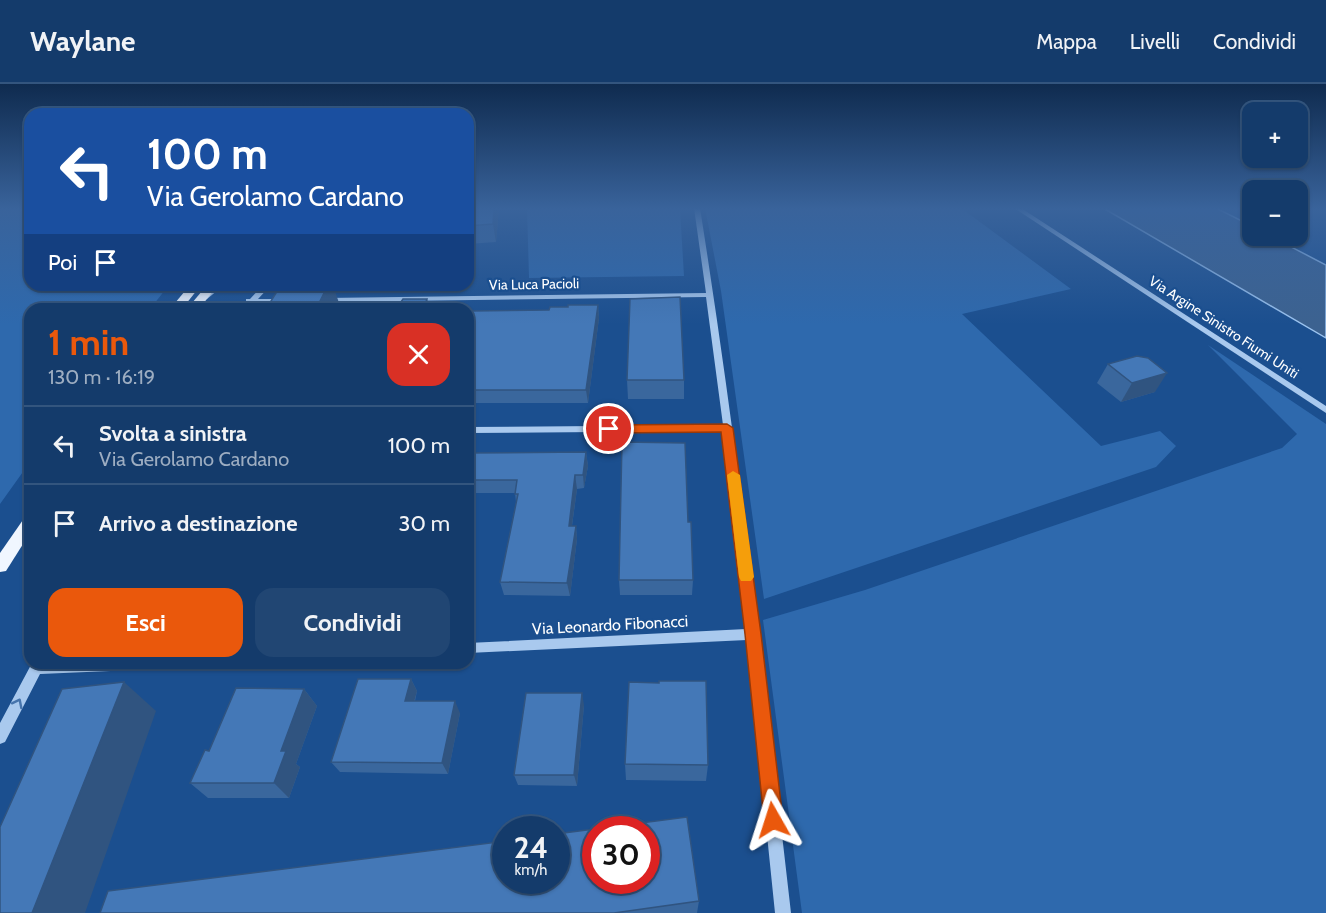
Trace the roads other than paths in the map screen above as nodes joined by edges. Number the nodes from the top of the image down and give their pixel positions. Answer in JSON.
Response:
{"nodes":[{"id":1,"x":703,"y":247,"type":"edge"},
{"id":2,"x":1077,"y":247,"type":"edge"},
{"id":3,"x":191,"y":291,"type":"edge"},
{"id":4,"x":208,"y":291,"type":"edge"},
{"id":5,"x":213,"y":291,"type":"edge"},
{"id":6,"x":260,"y":291,"type":"edge"},
{"id":7,"x":710,"y":295,"type":"junction"},
{"id":8,"x":315,"y":300,"type":"edge"},
{"id":9,"x":249,"y":301,"type":"joint"},
{"id":10,"x":293,"y":301,"type":"edge"},
{"id":11,"x":181,"y":303,"type":"edge"},
{"id":12,"x":198,"y":303,"type":"edge"},
{"id":13,"x":198,"y":303,"type":"edge"},
{"id":14,"x":1326,"y":410,"type":"edge"},
{"id":15,"x":727,"y":428,"type":"junction"},
{"id":16,"x":474,"y":430,"type":"edge"},
{"id":17,"x":24,"y":530,"type":"edge"},
{"id":18,"x":0,"y":566,"type":"edge"},
{"id":19,"x":753,"y":634,"type":"junction"},
{"id":20,"x":474,"y":648,"type":"edge"},
{"id":21,"x":35,"y":669,"type":"edge"},
{"id":22,"x":0,"y":737,"type":"edge"},
{"id":23,"x":783,"y":913,"type":"edge"}],
"edges":[{"from":1,"to":7,"type":"street"},
{"from":2,"to":14,"type":"street","name":"Via Argine Sinistro Fiumi Uniti"},
{"from":3,"to":11,"type":"main road"},
{"from":4,"to":12,"type":"main road"},
{"from":5,"to":13,"type":"street"},
{"from":6,"to":9,"type":"street"},
{"from":7,"to":8,"type":"street","name":"Via Luca Pacioli"},
{"from":7,"to":15,"type":"street"},
{"from":9,"to":10,"type":"street"},
{"from":15,"to":16,"type":"street"},
{"from":15,"to":19,"type":"street"},
{"from":17,"to":18,"type":"main road"},
{"from":19,"to":20,"type":"street","name":"Via Leonardo Fibonacci"},
{"from":19,"to":23,"type":"street"},
{"from":22,"to":21,"type":"street","one_way":true}]}
